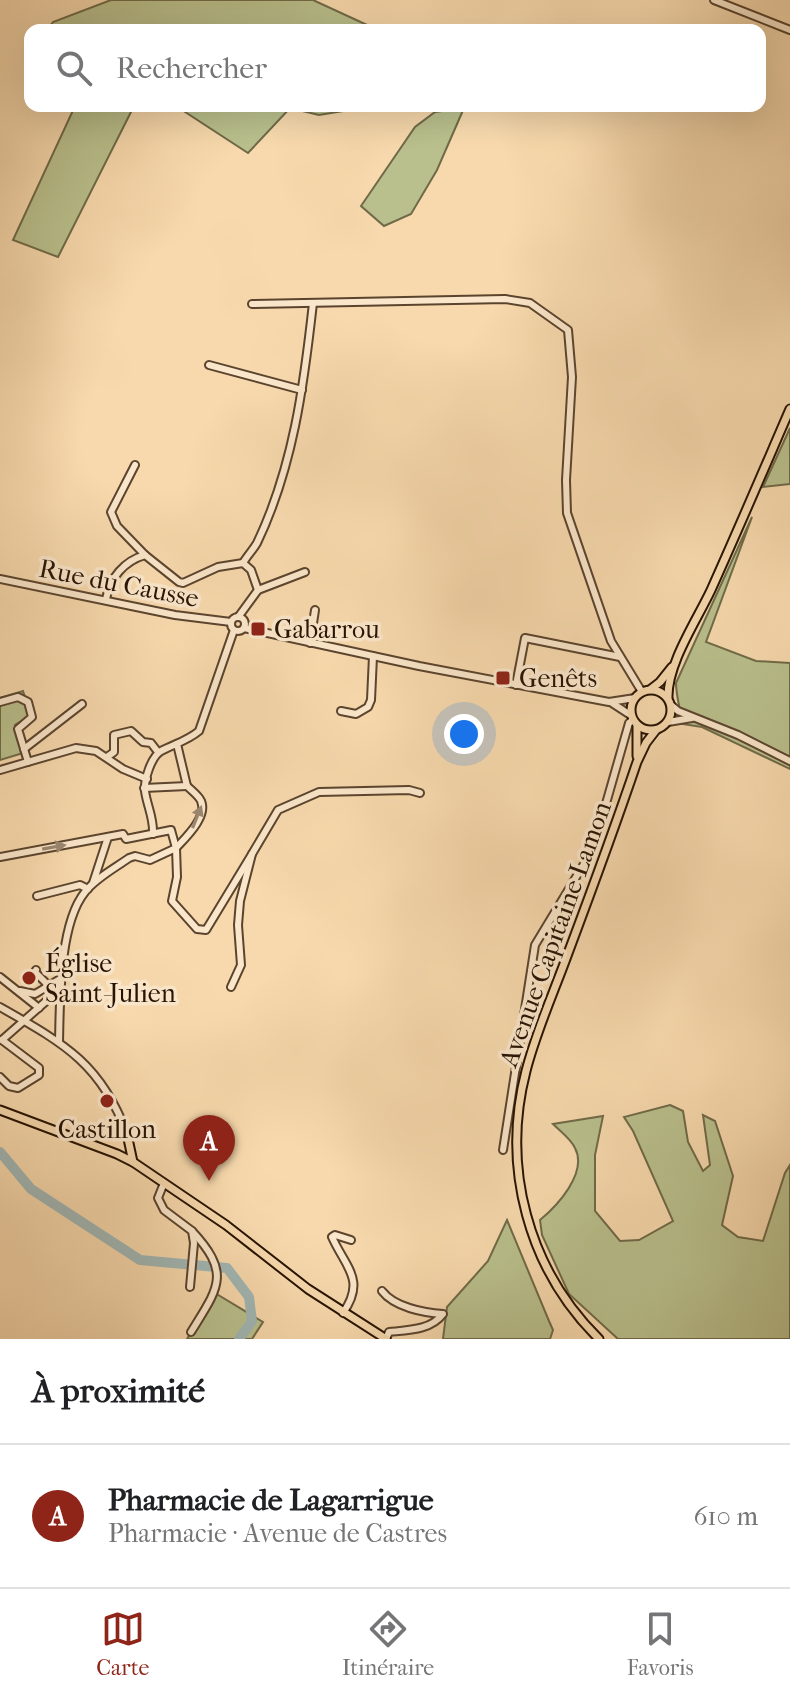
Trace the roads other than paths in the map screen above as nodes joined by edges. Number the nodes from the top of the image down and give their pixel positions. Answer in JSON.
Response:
{"nodes":[{"id":1,"x":714,"y":0,"type":"edge"},
{"id":2,"x":790,"y":30,"type":"edge"},
{"id":3,"x":313,"y":303,"type":"junction"},
{"id":4,"x":252,"y":304,"type":"dead end"},
{"id":5,"x":209,"y":365,"type":"dead end"},
{"id":6,"x":302,"y":390,"type":"junction"},
{"id":7,"x":790,"y":409,"type":"edge"},
{"id":8,"x":135,"y":465,"type":"dead end"},
{"id":9,"x":145,"y":555,"type":"junction"},
{"id":10,"x":243,"y":563,"type":"junction"},
{"id":11,"x":305,"y":572,"type":"dead end"},
{"id":12,"x":0,"y":579,"type":"edge"},
{"id":13,"x":258,"y":590,"type":"junction"},
{"id":14,"x":106,"y":599,"type":"junction"},
{"id":15,"x":315,"y":610,"type":"dead end"},
{"id":16,"x":239,"y":616,"type":"junction"},
{"id":17,"x":231,"y":622,"type":"junction"},
{"id":18,"x":244,"y":628,"type":"junction"},
{"id":19,"x":234,"y":630,"type":"junction"},
{"id":20,"x":310,"y":643,"type":"junction"},
{"id":21,"x":373,"y":656,"type":"junction"},
{"id":22,"x":620,"y":657,"type":"junction"},
{"id":23,"x":676,"y":662,"type":"junction"},
{"id":24,"x":516,"y":685,"type":"junction"},
{"id":25,"x":646,"y":690,"type":"junction"},
{"id":26,"x":635,"y":698,"type":"junction"},
{"id":27,"x":670,"y":701,"type":"junction"},
{"id":28,"x":0,"y":702,"type":"edge"},
{"id":29,"x":609,"y":702,"type":"junction"},
{"id":30,"x":82,"y":704,"type":"dead end"},
{"id":31,"x":341,"y":711,"type":"dead end"},
{"id":32,"x":696,"y":718,"type":"junction"},
{"id":33,"x":634,"y":720,"type":"junction"},
{"id":34,"x":668,"y":722,"type":"junction"},
{"id":35,"x":656,"y":730,"type":"junction"},
{"id":36,"x":177,"y":744,"type":"junction"},
{"id":37,"x":24,"y":749,"type":"junction"},
{"id":38,"x":158,"y":752,"type":"junction"},
{"id":39,"x":107,"y":757,"type":"junction"},
{"id":40,"x":790,"y":761,"type":"edge"},
{"id":41,"x":28,"y":762,"type":"junction"},
{"id":42,"x":637,"y":762,"type":"junction"},
{"id":43,"x":0,"y":770,"type":"edge"},
{"id":44,"x":147,"y":779,"type":"junction"},
{"id":45,"x":187,"y":786,"type":"junction"},
{"id":46,"x":144,"y":788,"type":"junction"},
{"id":47,"x":420,"y":793,"type":"dead end"},
{"id":48,"x":153,"y":834,"type":"junction"},
{"id":49,"x":108,"y":837,"type":"junction"},
{"id":50,"x":135,"y":839,"type":"junction"},
{"id":51,"x":176,"y":848,"type":"junction"},
{"id":52,"x":252,"y":854,"type":"junction"},
{"id":53,"x":135,"y":856,"type":"junction"},
{"id":54,"x":0,"y":857,"type":"edge"},
{"id":55,"x":90,"y":887,"type":"junction"},
{"id":56,"x":37,"y":896,"type":"dead end"},
{"id":57,"x":36,"y":970,"type":"dead end"},
{"id":58,"x":0,"y":977,"type":"edge"},
{"id":59,"x":60,"y":982,"type":"junction"},
{"id":60,"x":47,"y":984,"type":"junction"},
{"id":61,"x":231,"y":987,"type":"dead end"},
{"id":62,"x":16,"y":990,"type":"junction"},
{"id":63,"x":0,"y":1007,"type":"edge"},
{"id":64,"x":39,"y":1008,"type":"junction"},
{"id":65,"x":24,"y":1021,"type":"junction"},
{"id":66,"x":1,"y":1041,"type":"edge"},
{"id":67,"x":59,"y":1042,"type":"junction"},
{"id":68,"x":0,"y":1077,"type":"edge"},
{"id":69,"x":0,"y":1110,"type":"edge"},
{"id":70,"x":127,"y":1134,"type":"joint"},
{"id":71,"x":503,"y":1150,"type":"dead end"},
{"id":72,"x":133,"y":1162,"type":"junction"},
{"id":73,"x":164,"y":1183,"type":"junction"},
{"id":74,"x":192,"y":1231,"type":"junction"},
{"id":75,"x":351,"y":1240,"type":"dead end"},
{"id":76,"x":190,"y":1287,"type":"dead end"},
{"id":77,"x":382,"y":1291,"type":"dead end"},
{"id":78,"x":343,"y":1313,"type":"junction"},
{"id":79,"x":191,"y":1332,"type":"dead end"},
{"id":80,"x":386,"y":1339,"type":"edge"},
{"id":81,"x":599,"y":1339,"type":"edge"}],
"edges":[{"from":1,"to":2,"type":"street"},
{"from":3,"to":4,"type":"street"},
{"from":3,"to":6,"type":"street"},
{"from":3,"to":22,"type":"street"},
{"from":5,"to":6,"type":"street"},
{"from":6,"to":10,"type":"street"},
{"from":7,"to":23,"type":"main road"},
{"from":8,"to":9,"type":"street"},
{"from":9,"to":10,"type":"street"},
{"from":9,"to":14,"type":"street"},
{"from":10,"to":13,"type":"street"},
{"from":11,"to":13,"type":"street"},
{"from":12,"to":14,"type":"street","name":"Rue du Causse"},
{"from":13,"to":16,"type":"street"},
{"from":14,"to":17,"type":"street","name":"Rue du Causse"},
{"from":15,"to":20,"type":"street"},
{"from":16,"to":17,"type":"street"},
{"from":16,"to":18,"type":"street"},
{"from":17,"to":19,"type":"street"},
{"from":18,"to":19,"type":"street"},
{"from":18,"to":20,"type":"street"},
{"from":19,"to":36,"type":"street"},
{"from":20,"to":21,"type":"street"},
{"from":21,"to":24,"type":"street"},
{"from":21,"to":31,"type":"street"},
{"from":22,"to":24,"type":"street"},
{"from":22,"to":25,"type":"street"},
{"from":23,"to":25,"type":"main road"},
{"from":23,"to":27,"type":"main road"},
{"from":24,"to":29,"type":"street"},
{"from":25,"to":26,"type":"main road"},
{"from":25,"to":27,"type":"main road"},
{"from":26,"to":29,"type":"street"},
{"from":26,"to":33,"type":"main road"},
{"from":27,"to":32,"type":"street"},
{"from":27,"to":34,"type":"main road"},
{"from":28,"to":37,"type":"street"},
{"from":29,"to":33,"type":"street"},
{"from":30,"to":37,"type":"street"},
{"from":32,"to":34,"type":"street"},
{"from":32,"to":40,"type":"street"},
{"from":33,"to":35,"type":"main road"},
{"from":33,"to":42,"type":"main road","name":"Avenue Capitaine Lamon"},
{"from":33,"to":71,"type":"street"},
{"from":34,"to":35,"type":"main road"},
{"from":35,"to":42,"type":"main road","name":"Avenue Capitaine Lamon"},
{"from":36,"to":38,"type":"street"},
{"from":36,"to":45,"type":"street"},
{"from":37,"to":41,"type":"street"},
{"from":38,"to":39,"type":"street"},
{"from":38,"to":44,"type":"street"},
{"from":39,"to":41,"type":"street"},
{"from":39,"to":44,"type":"street"},
{"from":41,"to":43,"type":"street"},
{"from":42,"to":81,"type":"main road","name":"Avenue Capitaine Lamon"},
{"from":44,"to":46,"type":"street"},
{"from":45,"to":46,"type":"street"},
{"from":51,"to":45,"type":"street","one_way":true},
{"from":46,"to":48,"type":"street"},
{"from":47,"to":52,"type":"street"},
{"from":48,"to":50,"type":"street"},
{"from":48,"to":51,"type":"street"},
{"from":49,"to":50,"type":"street"},
{"from":54,"to":49,"type":"street","one_way":true},
{"from":49,"to":55,"type":"street"},
{"from":50,"to":53,"type":"street"},
{"from":51,"to":52,"type":"street"},
{"from":51,"to":53,"type":"street"},
{"from":52,"to":61,"type":"street"},
{"from":53,"to":55,"type":"street"},
{"from":55,"to":56,"type":"street"},
{"from":55,"to":59,"type":"street"},
{"from":57,"to":60,"type":"street"},
{"from":58,"to":62,"type":"street"},
{"from":59,"to":60,"type":"street"},
{"from":59,"to":64,"type":"street"},
{"from":59,"to":67,"type":"street"},
{"from":60,"to":62,"type":"street"},
{"from":62,"to":64,"type":"street"},
{"from":63,"to":65,"type":"street"},
{"from":64,"to":65,"type":"street"},
{"from":65,"to":66,"type":"street"},
{"from":65,"to":67,"type":"street"},
{"from":66,"to":68,"type":"street"},
{"from":67,"to":70,"type":"street"},
{"from":69,"to":72,"type":"main road"},
{"from":70,"to":72,"type":"main road"},
{"from":72,"to":73,"type":"main road"},
{"from":73,"to":74,"type":"street"},
{"from":73,"to":78,"type":"main road"},
{"from":74,"to":76,"type":"street"},
{"from":74,"to":79,"type":"street"},
{"from":75,"to":78,"type":"street"},
{"from":77,"to":80,"type":"street"},
{"from":78,"to":80,"type":"main road"}]}
